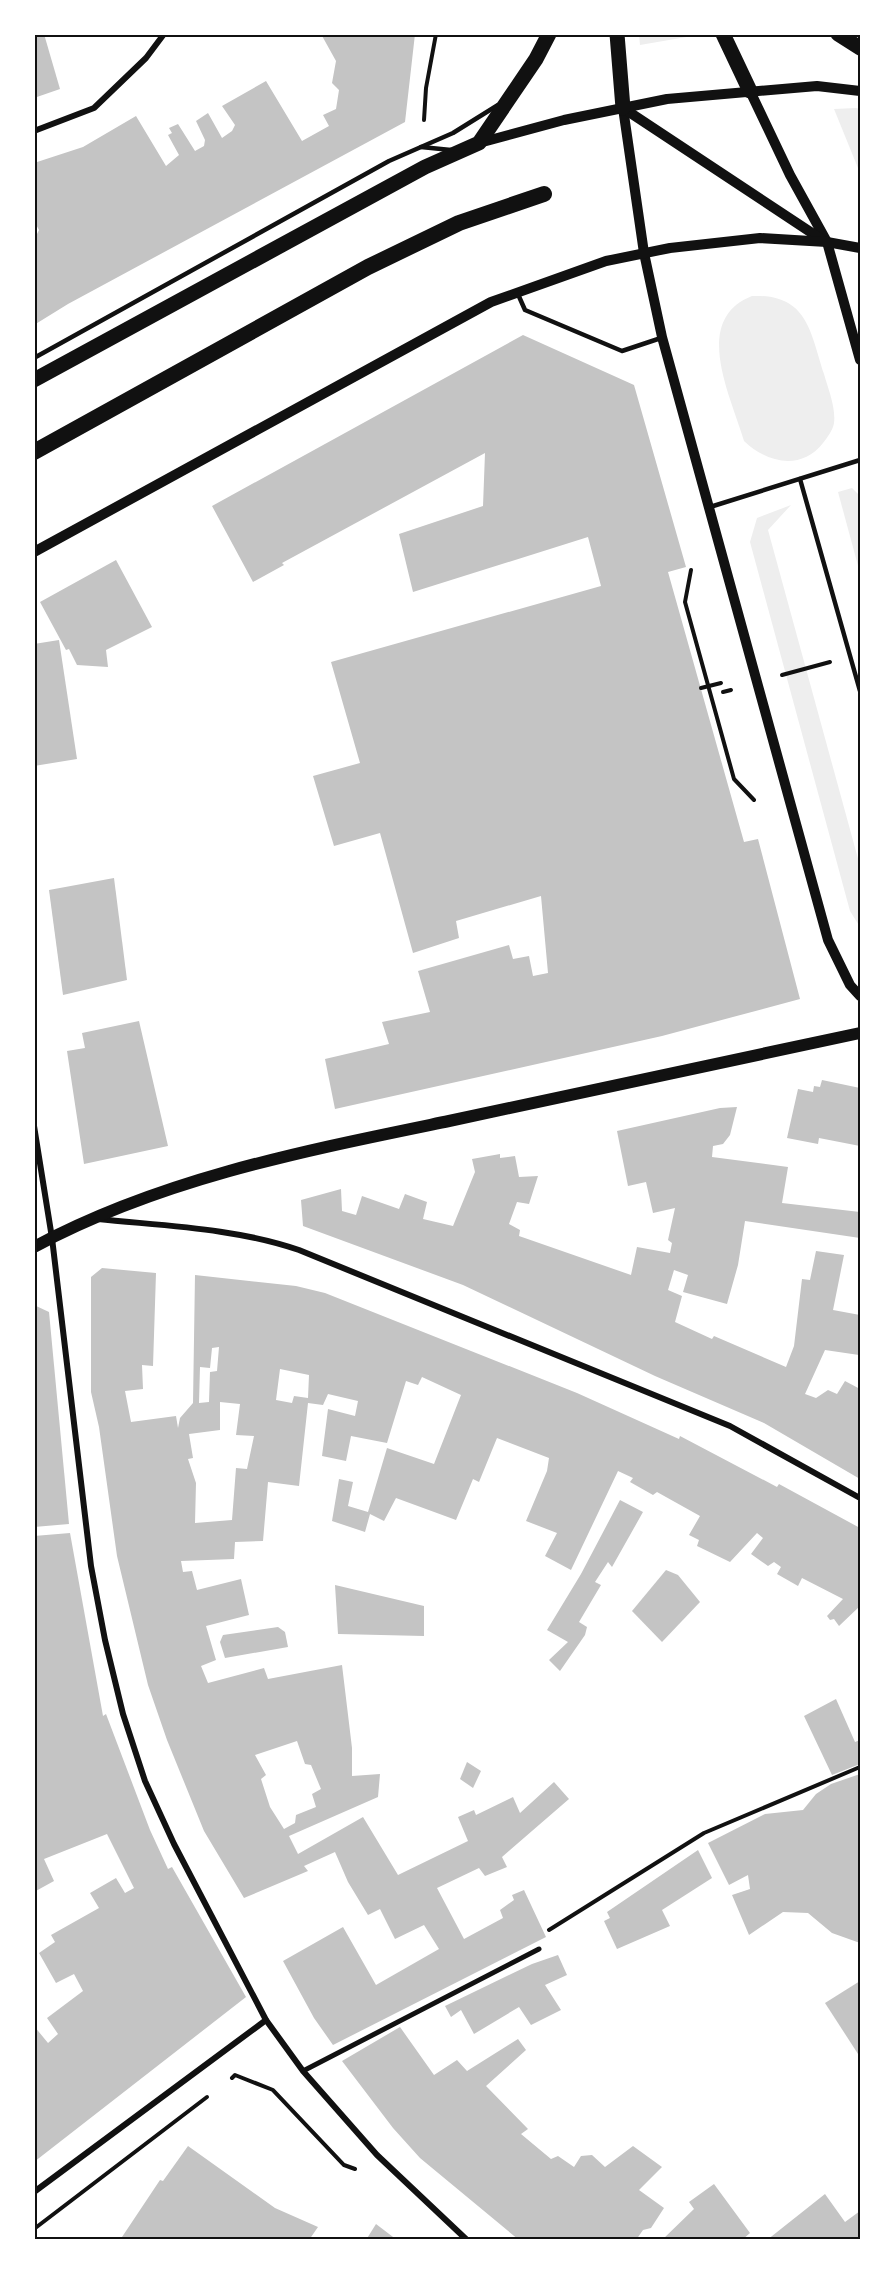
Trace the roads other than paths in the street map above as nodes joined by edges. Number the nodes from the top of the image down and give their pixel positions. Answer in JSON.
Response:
{"nodes":[{"id":1,"x":164,"y":34,"type":"edge"},
{"id":2,"x":549,"y":34,"type":"edge"},
{"id":3,"x":617,"y":34,"type":"edge"},
{"id":4,"x":723,"y":34,"type":"edge"},
{"id":5,"x":838,"y":34,"type":"edge"},
{"id":6,"x":861,"y":48,"type":"edge"},
{"id":7,"x":750,"y":91,"type":"junction"},
{"id":8,"x":861,"y":91,"type":"edge"},
{"id":9,"x":508,"y":99,"type":"junction"},
{"id":10,"x":623,"y":108,"type":"junction"},
{"id":11,"x":34,"y":131,"type":"edge"},
{"id":12,"x":479,"y":143,"type":"junction"},
{"id":13,"x":418,"y":147,"type":"junction"},
{"id":14,"x":461,"y":151,"type":"junction"},
{"id":15,"x":544,"y":194,"type":"dead end"},
{"id":16,"x":827,"y":242,"type":"junction"},
{"id":17,"x":861,"y":248,"type":"edge"},
{"id":18,"x":644,"y":253,"type":"junction"},
{"id":19,"x":517,"y":292,"type":"junction"},
{"id":20,"x":662,"y":338,"type":"junction"},
{"id":21,"x":34,"y":358,"type":"edge"},
{"id":22,"x":861,"y":360,"type":"edge"},
{"id":23,"x":34,"y":380,"type":"edge"},
{"id":24,"x":34,"y":452,"type":"edge"},
{"id":25,"x":861,"y":460,"type":"edge"},
{"id":26,"x":801,"y":479,"type":"junction"},
{"id":27,"x":710,"y":507,"type":"junction"},
{"id":28,"x":34,"y":552,"type":"edge"},
{"id":29,"x":861,"y":691,"type":"edge"},
{"id":30,"x":861,"y":996,"type":"edge"},
{"id":31,"x":861,"y":1033,"type":"edge"},
{"id":32,"x":34,"y":1126,"type":"edge"},
{"id":33,"x":92,"y":1219,"type":"junction"},
{"id":34,"x":52,"y":1238,"type":"junction"},
{"id":35,"x":34,"y":1247,"type":"edge"},
{"id":36,"x":861,"y":1498,"type":"edge"},
{"id":37,"x":538,"y":1949,"type":"road end"},
{"id":38,"x":266,"y":2020,"type":"junction"},
{"id":39,"x":303,"y":2071,"type":"junction"},
{"id":40,"x":34,"y":2192,"type":"edge"},
{"id":41,"x":467,"y":2240,"type":"edge"}],
"edges":[{"from":1,"to":11,"type":"street"},
{"from":2,"to":9,"type":"main road"},
{"from":3,"to":10,"type":"main road"},
{"from":4,"to":7,"type":"main road"},
{"from":5,"to":6,"type":"main road"},
{"from":7,"to":8,"type":"street"},
{"from":7,"to":10,"type":"street"},
{"from":7,"to":16,"type":"street"},
{"from":9,"to":12,"type":"main road"},
{"from":9,"to":13,"type":"lane"},
{"from":10,"to":12,"type":"street"},
{"from":10,"to":16,"type":"street"},
{"from":10,"to":18,"type":"street"},
{"from":12,"to":14,"type":"main road"},
{"from":13,"to":14,"type":"lane"},
{"from":13,"to":21,"type":"lane"},
{"from":14,"to":23,"type":"main road"},
{"from":15,"to":24,"type":"highway"},
{"from":16,"to":17,"type":"street"},
{"from":16,"to":18,"type":"street"},
{"from":16,"to":22,"type":"street"},
{"from":18,"to":19,"type":"street"},
{"from":18,"to":20,"type":"street"},
{"from":19,"to":20,"type":"lane"},
{"from":19,"to":28,"type":"street"},
{"from":20,"to":27,"type":"street"},
{"from":25,"to":26,"type":"lane"},
{"from":26,"to":27,"type":"lane"},
{"from":26,"to":29,"type":"lane"},
{"from":27,"to":30,"type":"street"},
{"from":31,"to":33,"type":"main road"},
{"from":32,"to":34,"type":"street"},
{"from":33,"to":34,"type":"main road"},
{"from":33,"to":36,"type":"street"},
{"from":34,"to":35,"type":"main road"},
{"from":34,"to":38,"type":"street"},
{"from":37,"to":39,"type":"street"},
{"from":38,"to":39,"type":"street"},
{"from":38,"to":40,"type":"street"},
{"from":39,"to":41,"type":"street"}]}
